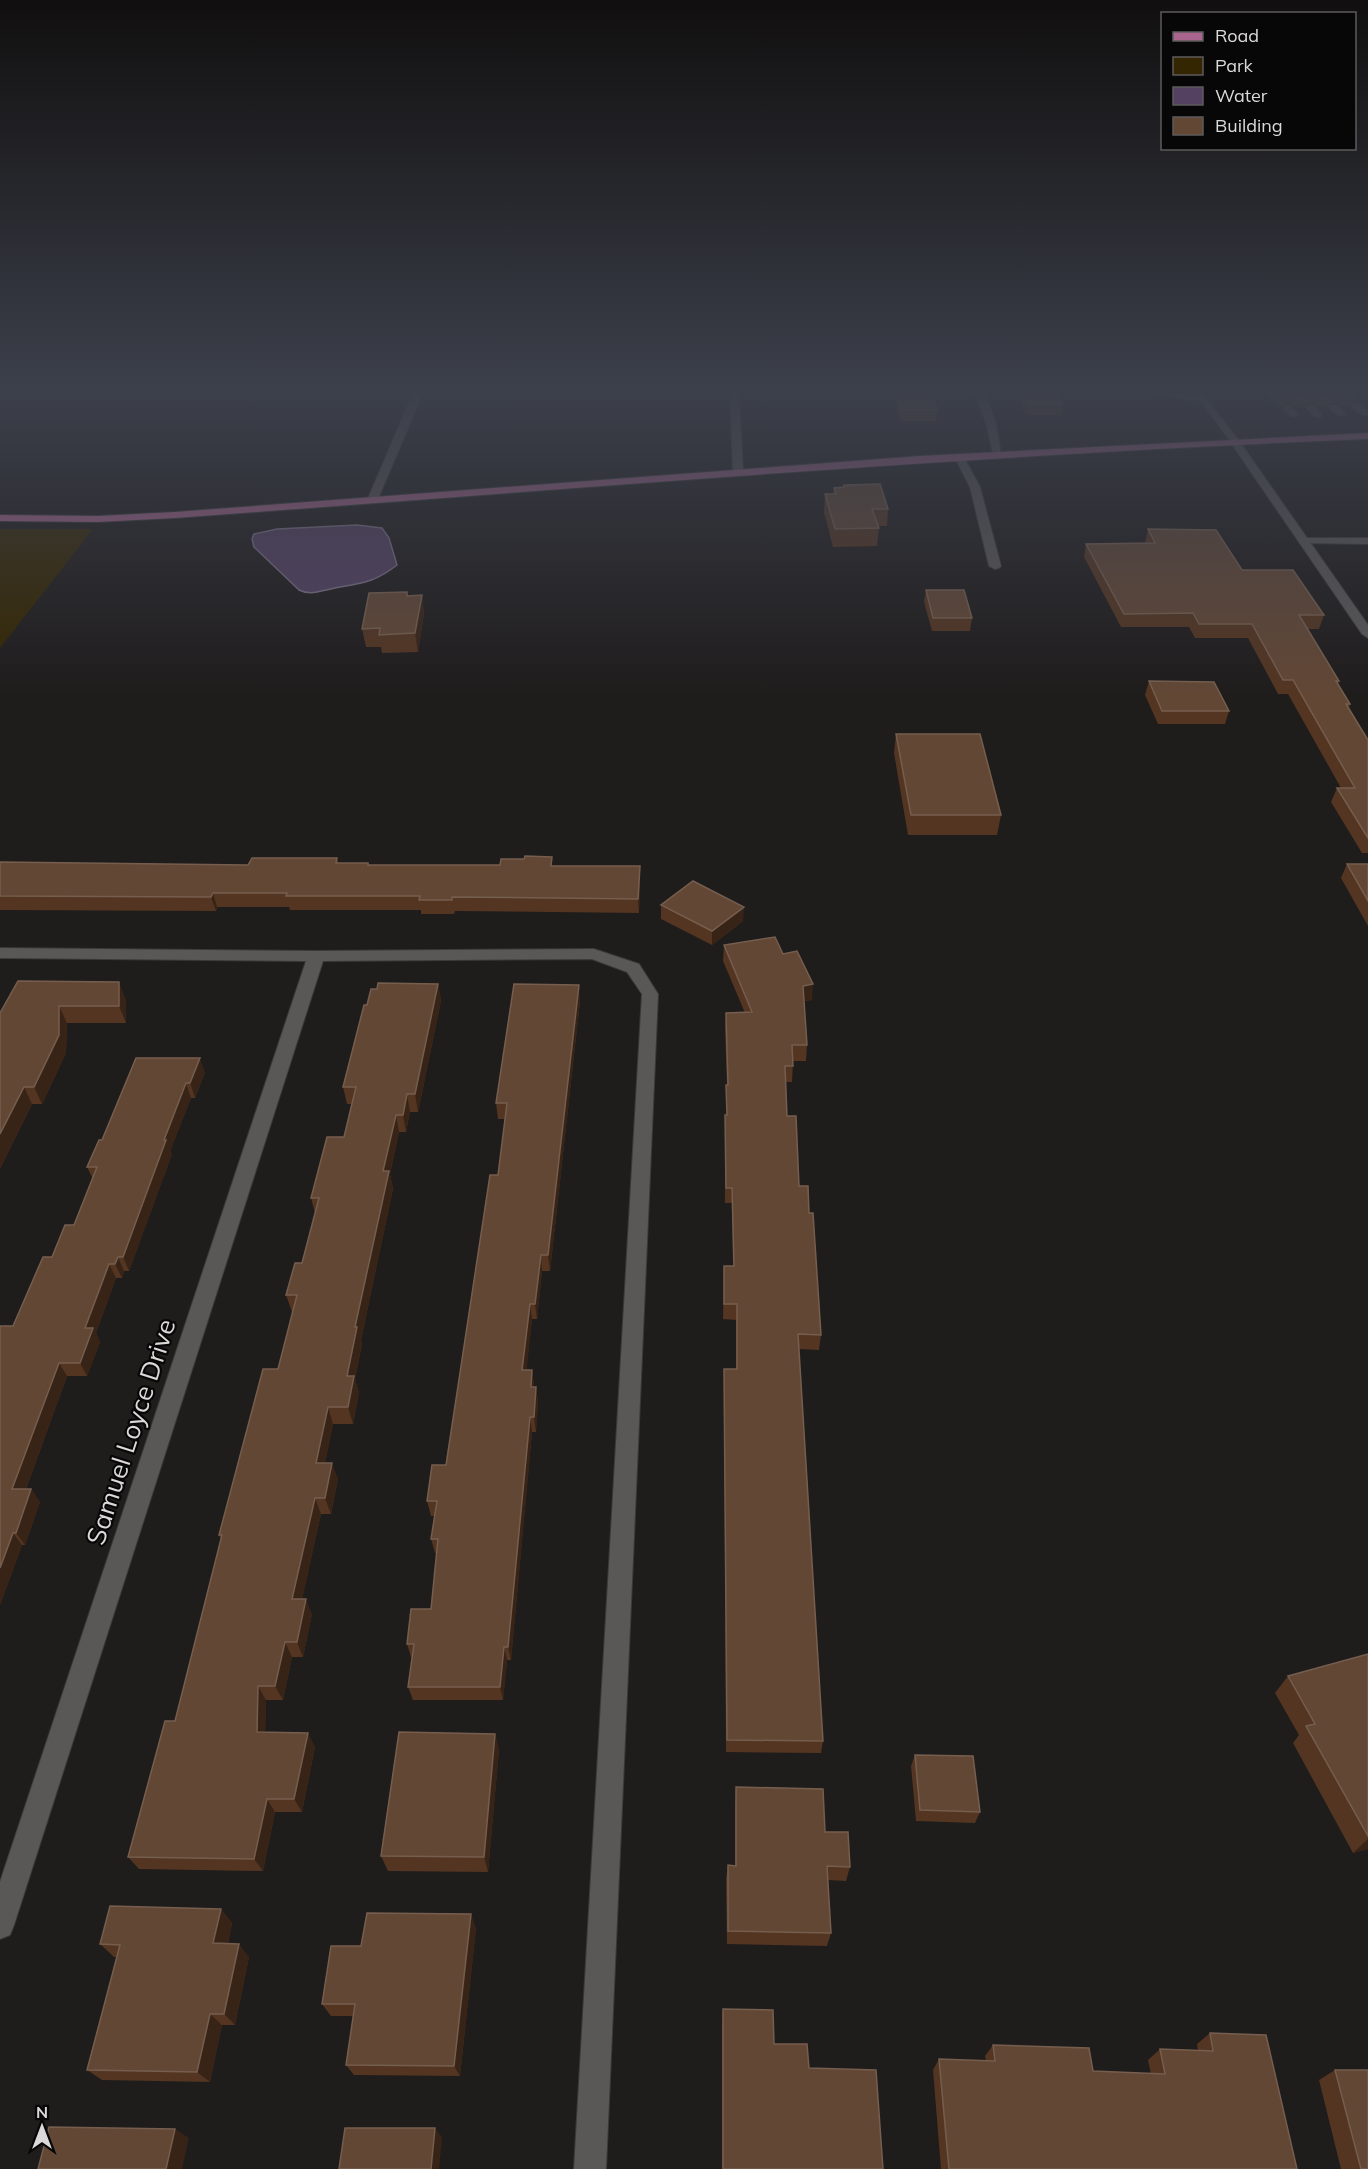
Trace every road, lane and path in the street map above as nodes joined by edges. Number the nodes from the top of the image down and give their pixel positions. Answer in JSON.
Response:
{"nodes":[{"id":1,"x":375,"y":494,"type":"edge"},
{"id":2,"x":458,"y":494,"type":"edge"},
{"id":3,"x":977,"y":494,"type":"edge"},
{"id":4,"x":1271,"y":494,"type":"edge"},
{"id":5,"x":372,"y":501,"type":"junction"},
{"id":6,"x":0,"y":518,"type":"edge"},
{"id":7,"x":1303,"y":540,"type":"junction"},
{"id":8,"x":1368,"y":540,"type":"edge"},
{"id":9,"x":996,"y":566,"type":"dead end"},
{"id":10,"x":1368,"y":634,"type":"edge"},
{"id":11,"x":0,"y":953,"type":"edge"},
{"id":12,"x":316,"y":956,"type":"junction"},
{"id":13,"x":0,"y":1925,"type":"edge"},
{"id":14,"x":590,"y":2169,"type":"edge"}],
"edges":[{"from":1,"to":5,"type":"street"},
{"from":2,"to":5,"type":"main road"},
{"from":3,"to":9,"type":"street"},
{"from":4,"to":7,"type":"street"},
{"from":5,"to":6,"type":"main road"},
{"from":7,"to":8,"type":"lane"},
{"from":7,"to":10,"type":"street"},
{"from":11,"to":12,"type":"street"},
{"from":12,"to":13,"type":"street","name":"Samuel Loyce Drive"},
{"from":12,"to":14,"type":"street"}]}
